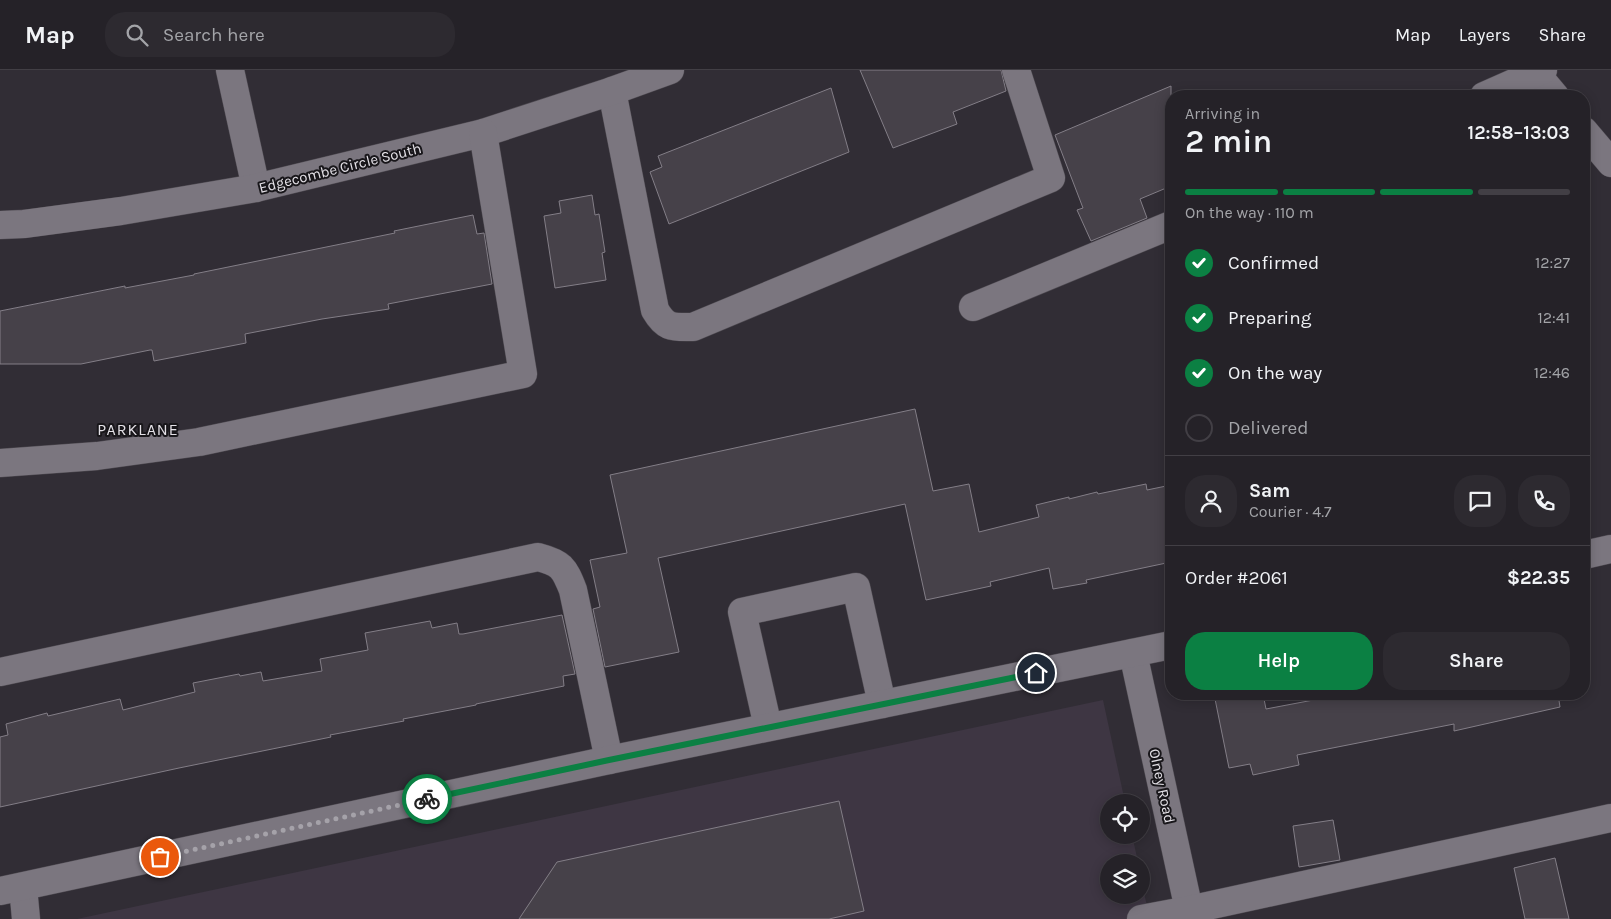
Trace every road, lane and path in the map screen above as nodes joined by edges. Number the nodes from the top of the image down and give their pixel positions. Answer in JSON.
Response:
{"nodes":[{"id":1,"x":230,"y":70,"type":"edge"},
{"id":2,"x":670,"y":70,"type":"edge"},
{"id":3,"x":1016,"y":70,"type":"edge"},
{"id":4,"x":1537,"y":71,"type":"edge"},
{"id":5,"x":1497,"y":90,"type":"edge"},
{"id":6,"x":1551,"y":90,"type":"edge"},
{"id":7,"x":612,"y":91,"type":"junction"},
{"id":8,"x":483,"y":133,"type":"junction"},
{"id":9,"x":1590,"y":138,"type":"edge"},
{"id":10,"x":1611,"y":164,"type":"edge"},
{"id":11,"x":256,"y":188,"type":"junction"},
{"id":12,"x":0,"y":225,"type":"edge"},
{"id":13,"x":1165,"y":227,"type":"edge"},
{"id":14,"x":973,"y":307,"type":"dead end"},
{"id":15,"x":0,"y":462,"type":"edge"},
{"id":16,"x":1611,"y":549,"type":"edge"},
{"id":17,"x":1590,"y":554,"type":"edge"},
{"id":18,"x":1165,"y":646,"type":"edge"},
{"id":19,"x":1133,"y":653,"type":"junction"},
{"id":20,"x":0,"y":672,"type":"edge"},
{"id":21,"x":882,"y":704,"type":"junction"},
{"id":22,"x":768,"y":727,"type":"junction"},
{"id":23,"x":609,"y":760,"type":"junction"},
{"id":24,"x":1611,"y":818,"type":"edge"},
{"id":25,"x":12,"y":889,"type":"edge"},
{"id":26,"x":1190,"y":915,"type":"edge"},
{"id":27,"x":26,"y":919,"type":"edge"},
{"id":28,"x":1141,"y":919,"type":"edge"}],
"edges":[{"from":1,"to":11,"type":"street"},
{"from":2,"to":7,"type":"street","name":"Edgecombe Circle South"},
{"from":3,"to":7,"type":"street"},
{"from":4,"to":5,"type":"street"},
{"from":4,"to":6,"type":"street"},
{"from":7,"to":8,"type":"street","name":"Edgecombe Circle South"},
{"from":8,"to":11,"type":"street","name":"Edgecombe Circle South"},
{"from":8,"to":15,"type":"street"},
{"from":9,"to":10,"type":"street"},
{"from":11,"to":12,"type":"street","name":"Edgecombe Circle South"},
{"from":13,"to":14,"type":"street"},
{"from":16,"to":17,"type":"street"},
{"from":18,"to":19,"type":"street"},
{"from":19,"to":21,"type":"street"},
{"from":19,"to":26,"type":"street","name":"Olney Road"},
{"from":20,"to":23,"type":"street"},
{"from":21,"to":22,"type":"street"},
{"from":21,"to":22,"type":"street"},
{"from":22,"to":23,"type":"street"},
{"from":23,"to":25,"type":"street"},
{"from":24,"to":26,"type":"street"},
{"from":25,"to":27,"type":"street"},
{"from":26,"to":28,"type":"street"}]}
